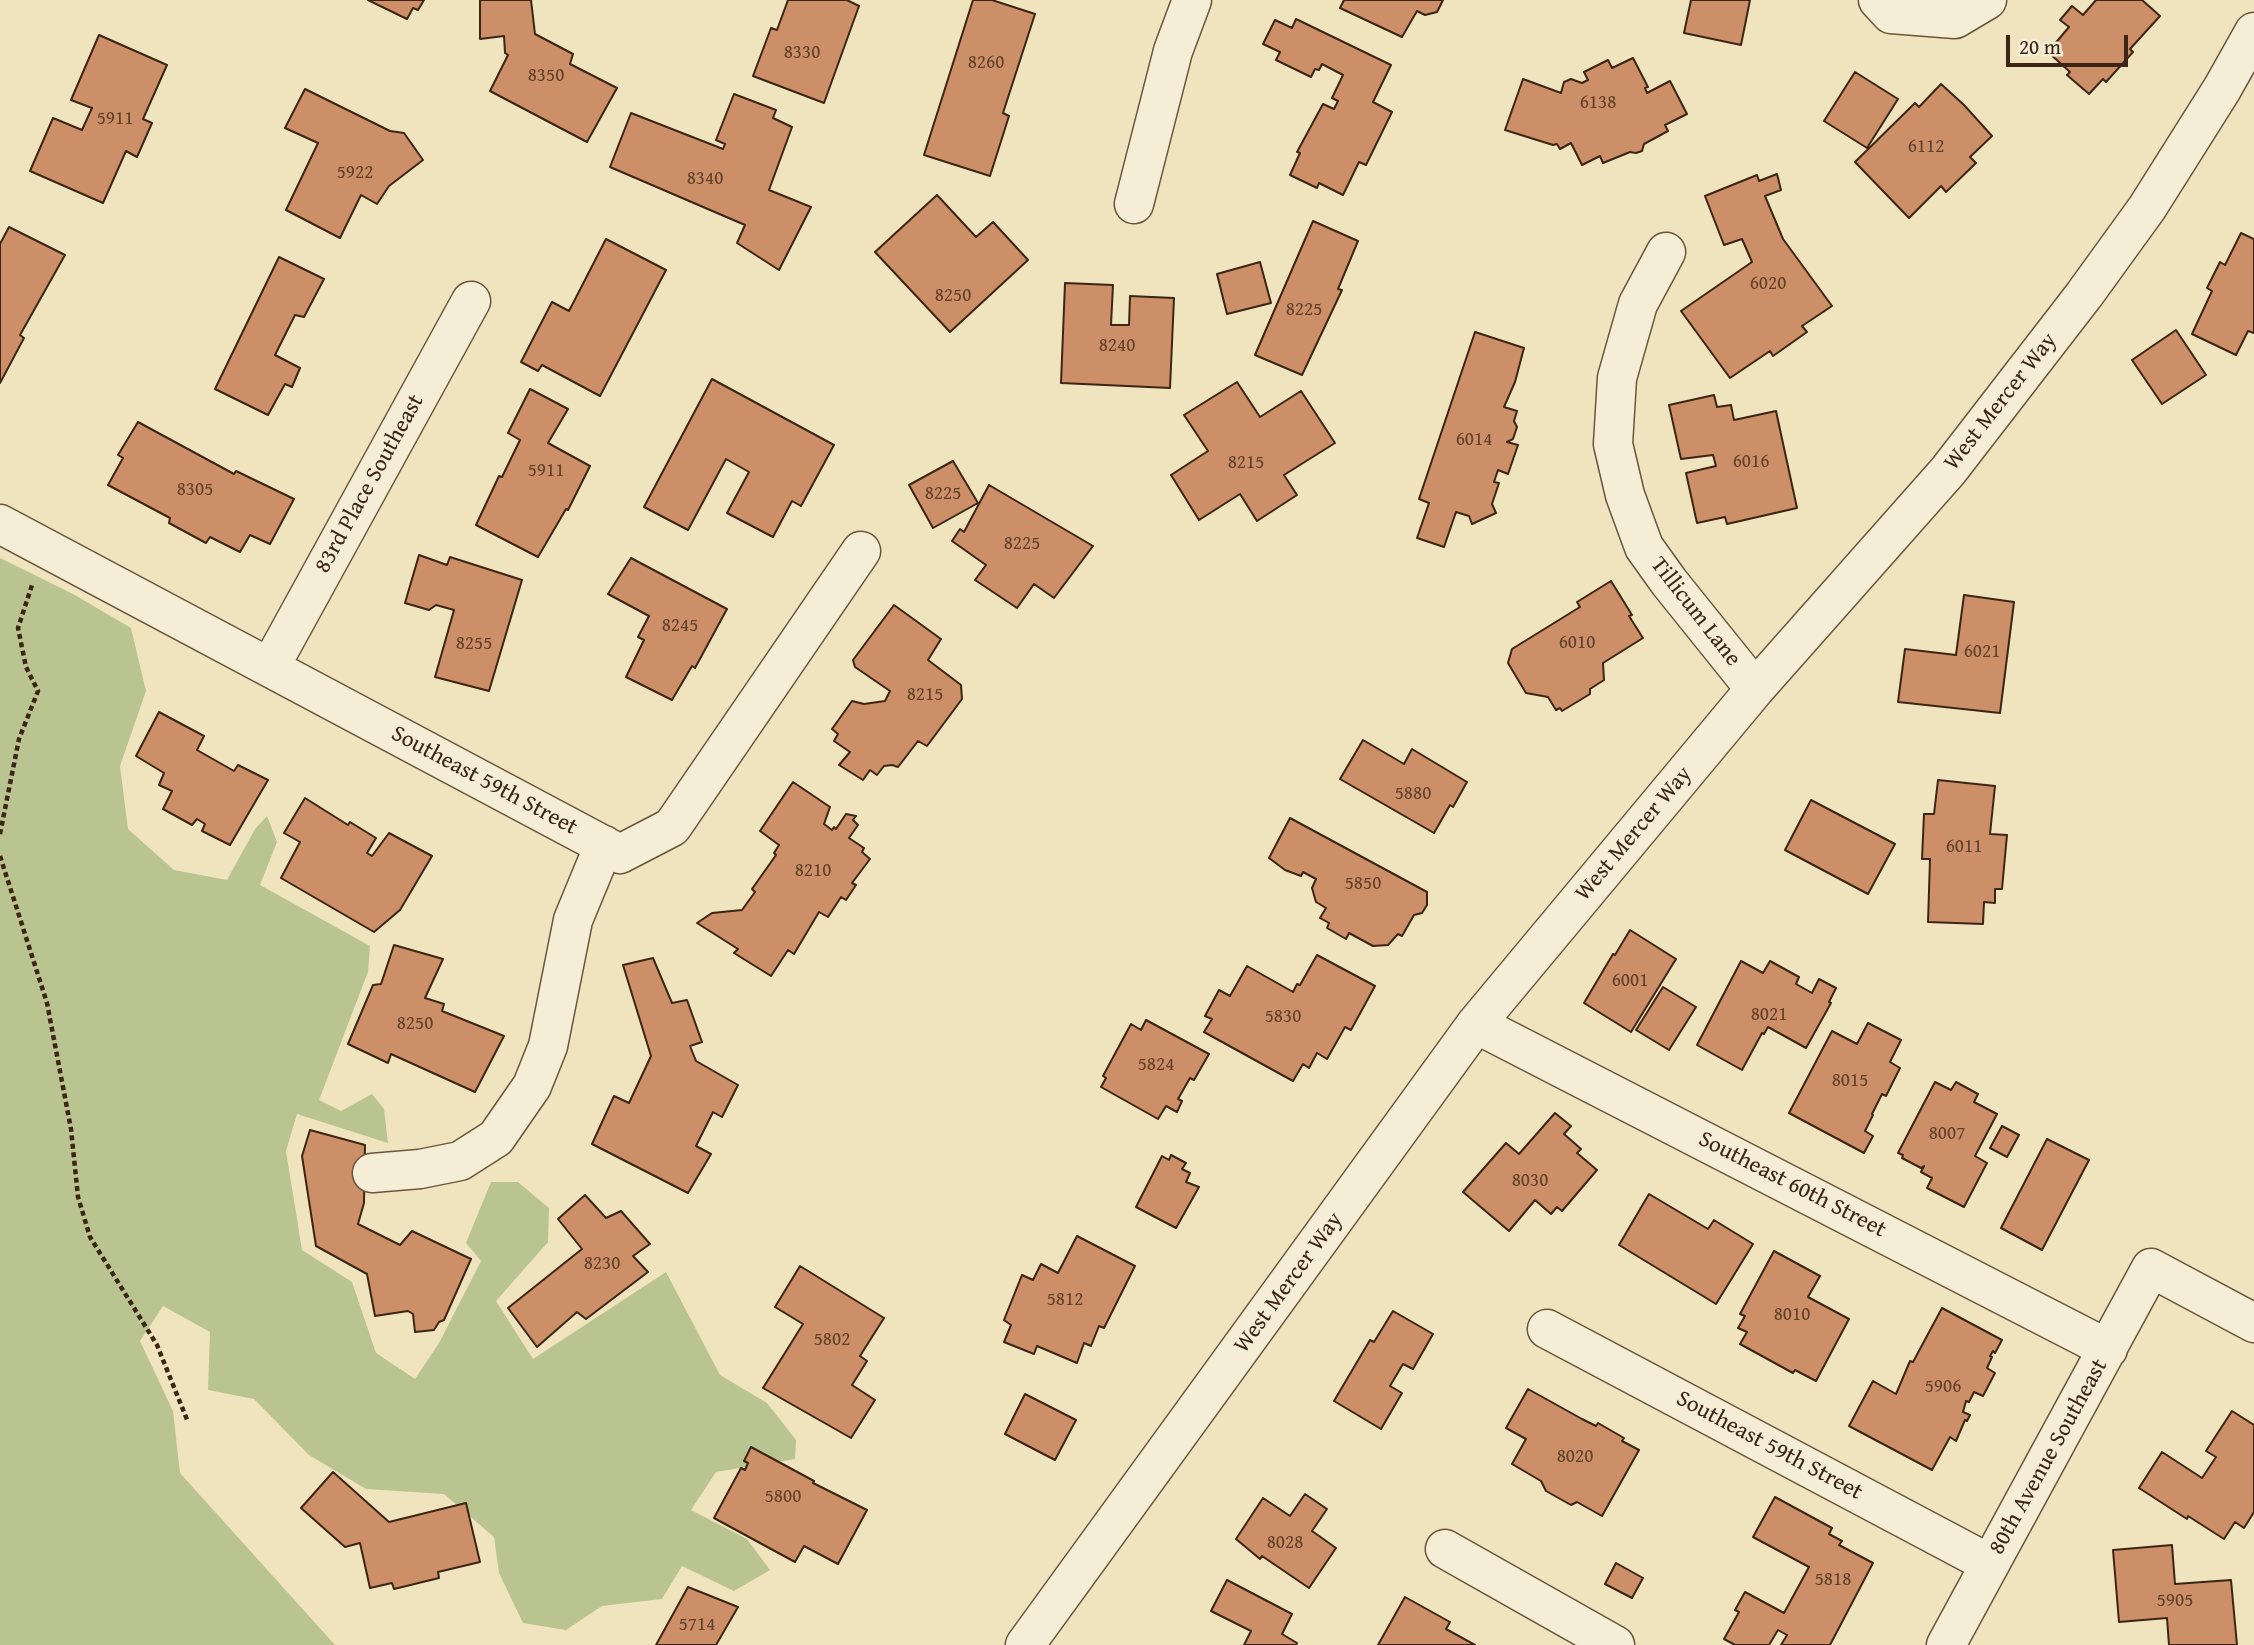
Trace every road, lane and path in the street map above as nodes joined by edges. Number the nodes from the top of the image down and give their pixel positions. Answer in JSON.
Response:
{"nodes":[{"id":1,"x":1192,"y":0,"type":"edge"},
{"id":2,"x":1878,"y":0,"type":"edge"},
{"id":3,"x":1987,"y":0,"type":"edge"},
{"id":4,"x":2254,"y":32,"type":"edge"},
{"id":5,"x":1134,"y":204,"type":"dead end"},
{"id":6,"x":1666,"y":252,"type":"dead end"},
{"id":7,"x":471,"y":301,"type":"dead end"},
{"id":8,"x":0,"y":524,"type":"edge"},
{"id":9,"x":861,"y":551,"type":"dead end"},
{"id":10,"x":33,"y":582,"type":"dead end"},
{"id":11,"x":270,"y":667,"type":"junction"},
{"id":12,"x":1755,"y":689,"type":"junction"},
{"id":13,"x":0,"y":834,"type":"edge"},
{"id":14,"x":612,"y":849,"type":"junction"},
{"id":15,"x":0,"y":856,"type":"edge"},
{"id":16,"x":1476,"y":1024,"type":"junction"},
{"id":17,"x":373,"y":1173,"type":"dead end"},
{"id":18,"x":2254,"y":1323,"type":"edge"},
{"id":19,"x":1547,"y":1329,"type":"dead end"},
{"id":20,"x":2108,"y":1349,"type":"junction"},
{"id":21,"x":188,"y":1422,"type":"dead end"},
{"id":22,"x":1445,"y":1549,"type":"dead end"},
{"id":23,"x":1990,"y":1563,"type":"junction"},
{"id":24,"x":1025,"y":1645,"type":"edge"},
{"id":25,"x":1615,"y":1645,"type":"edge"},
{"id":26,"x":1946,"y":1645,"type":"edge"}],
"edges":[{"from":1,"to":5,"type":"street"},
{"from":2,"to":3,"type":"street"},
{"from":4,"to":12,"type":"street","name":"West Mercer Way"},
{"from":6,"to":12,"type":"street","name":"Tillicum Lane"},
{"from":7,"to":11,"type":"street","name":"83rd Place Southeast"},
{"from":8,"to":11,"type":"street","name":"Southeast 59th Street"},
{"from":9,"to":14,"type":"street"},
{"from":10,"to":13,"type":"path"},
{"from":11,"to":14,"type":"street","name":"Southeast 59th Street"},
{"from":12,"to":16,"type":"street","name":"West Mercer Way"},
{"from":14,"to":17,"type":"street"},
{"from":15,"to":21,"type":"path"},
{"from":16,"to":20,"type":"street","name":"Southeast 60th Street"},
{"from":16,"to":24,"type":"street","name":"West Mercer Way"},
{"from":18,"to":20,"type":"street","name":"80th Avenue Southeast"},
{"from":19,"to":23,"type":"street","name":"Southeast 59th Street"},
{"from":20,"to":23,"type":"street","name":"80th Avenue Southeast"},
{"from":22,"to":25,"type":"street"},
{"from":23,"to":26,"type":"street","name":"80th Avenue Southeast"}]}
